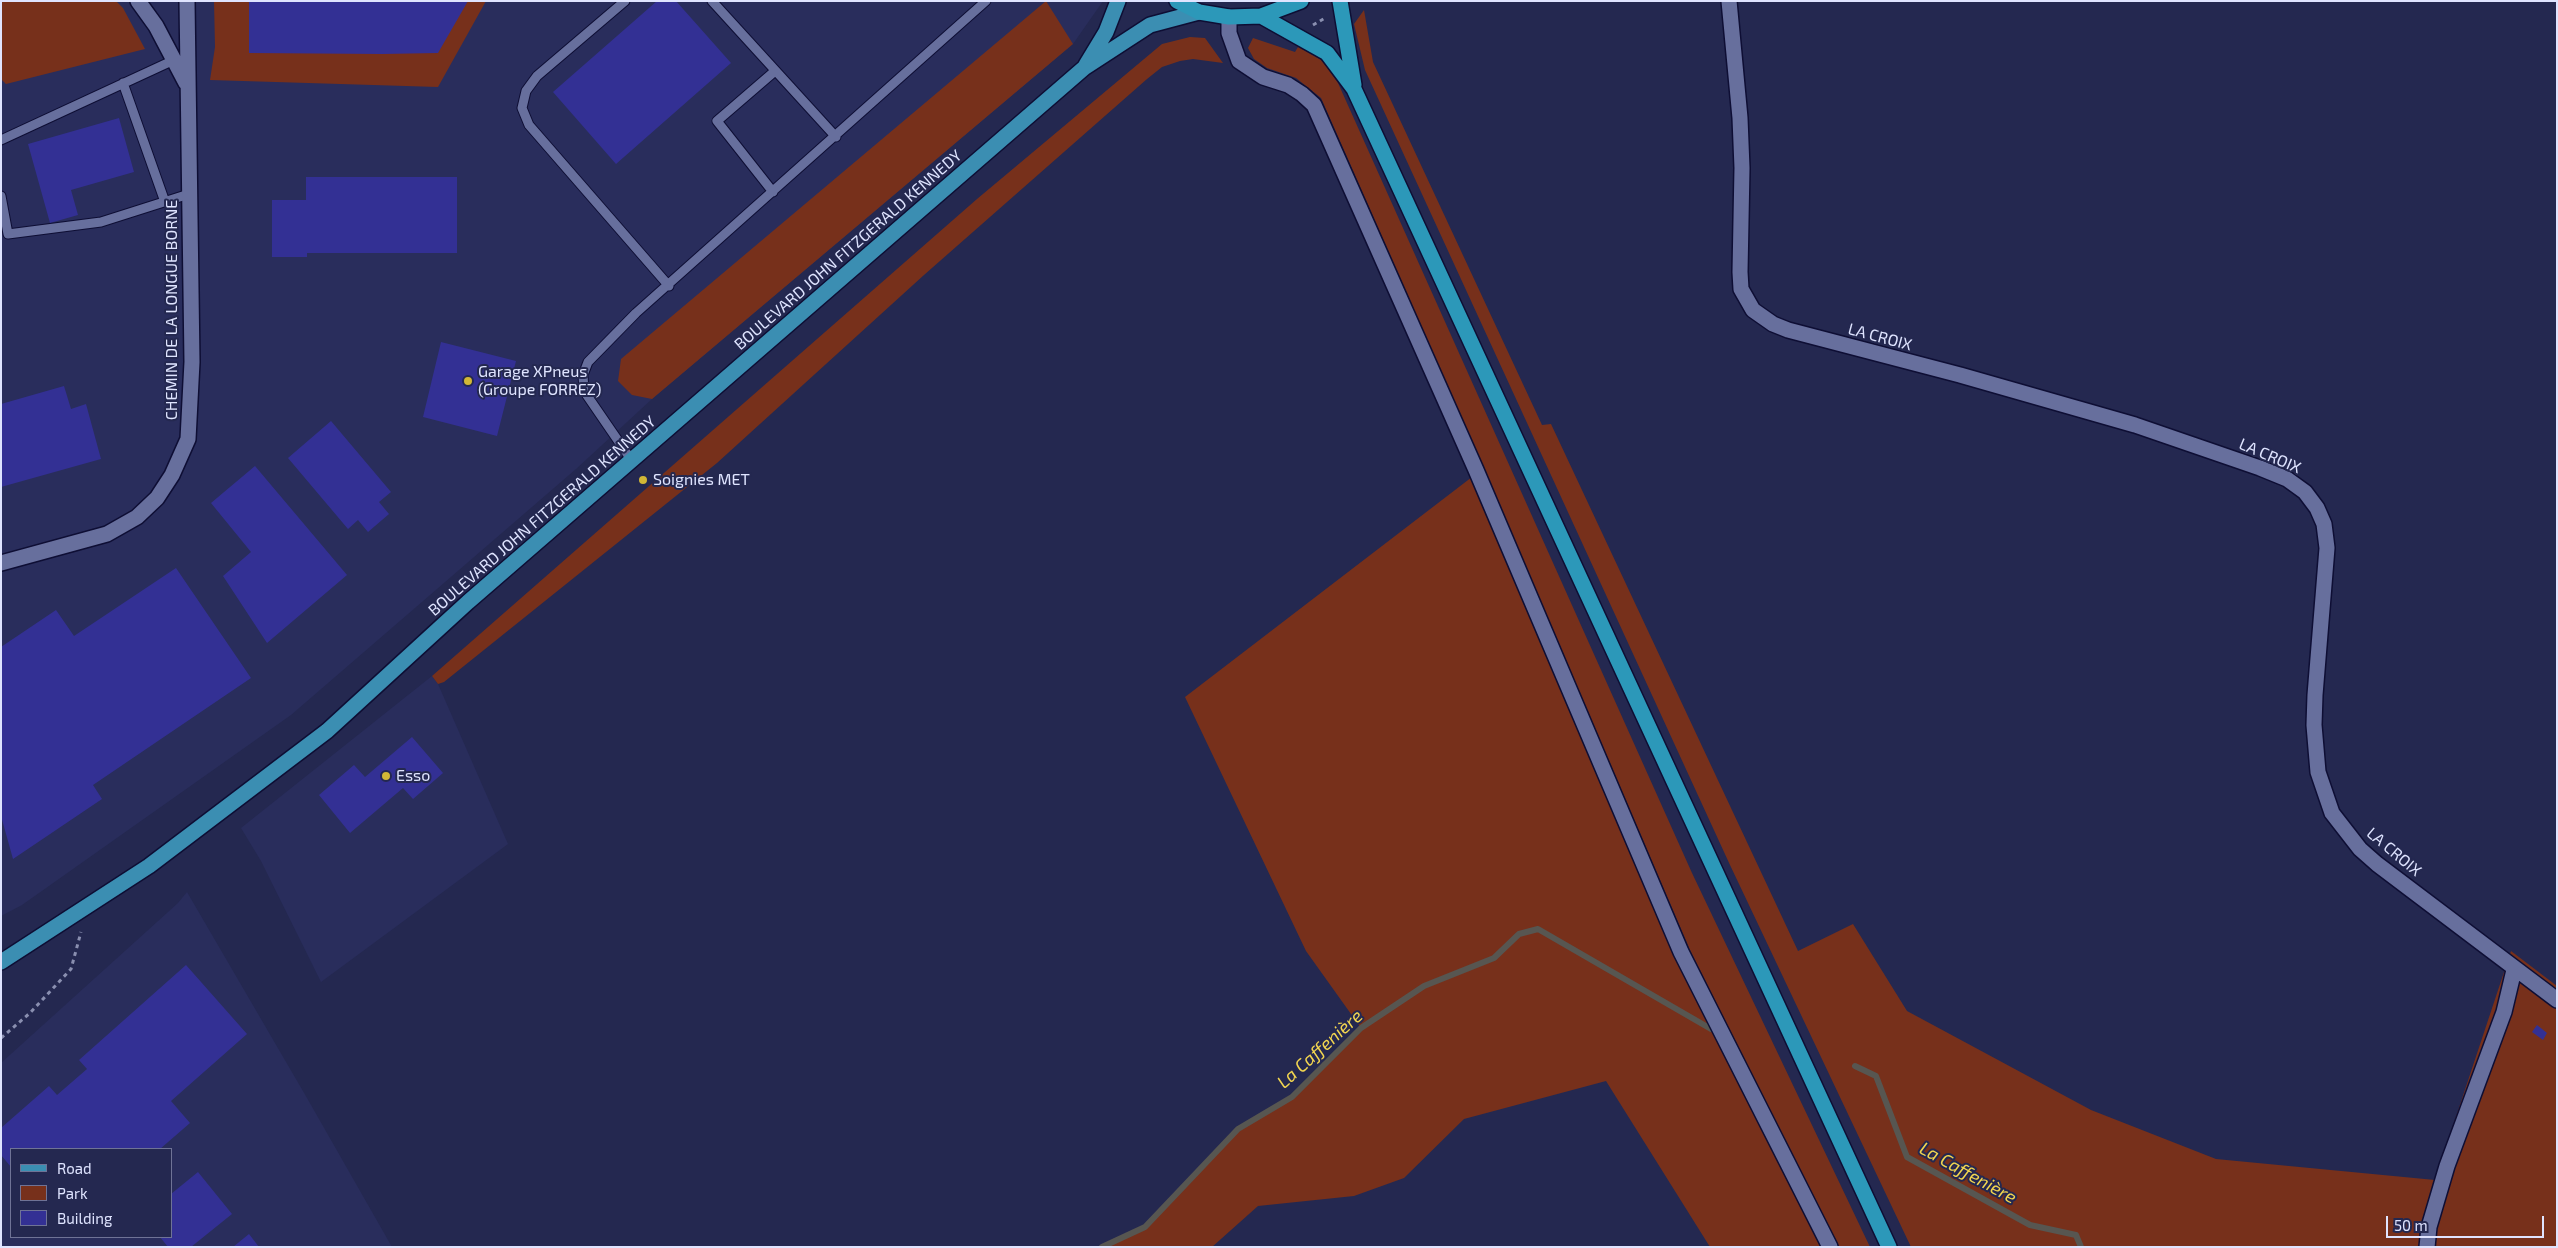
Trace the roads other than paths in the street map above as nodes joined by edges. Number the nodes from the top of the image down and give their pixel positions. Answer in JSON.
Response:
{"nodes":[{"id":1,"x":138,"y":1,"type":"edge"},
{"id":2,"x":187,"y":1,"type":"edge"},
{"id":3,"x":625,"y":1,"type":"edge"},
{"id":4,"x":712,"y":1,"type":"edge"},
{"id":5,"x":986,"y":1,"type":"edge"},
{"id":6,"x":1118,"y":1,"type":"edge"},
{"id":7,"x":1177,"y":1,"type":"edge"},
{"id":8,"x":1301,"y":1,"type":"edge"},
{"id":9,"x":1729,"y":1,"type":"edge"},
{"id":10,"x":1340,"y":5,"type":"edge"},
{"id":11,"x":1199,"y":12,"type":"junction"},
{"id":12,"x":1261,"y":16,"type":"junction"},
{"id":13,"x":1229,"y":17,"type":"junction"},
{"id":14,"x":174,"y":60,"type":"junction"},
{"id":15,"x":1084,"y":68,"type":"junction"},
{"id":16,"x":775,"y":71,"type":"junction"},
{"id":17,"x":122,"y":83,"type":"junction"},
{"id":18,"x":188,"y":87,"type":"junction"},
{"id":19,"x":1354,"y":89,"type":"junction"},
{"id":20,"x":836,"y":137,"type":"junction"},
{"id":21,"x":1,"y":140,"type":"edge"},
{"id":22,"x":772,"y":192,"type":"junction"},
{"id":23,"x":189,"y":194,"type":"junction"},
{"id":24,"x":1,"y":196,"type":"edge"},
{"id":25,"x":165,"y":202,"type":"junction"},
{"id":26,"x":669,"y":286,"type":"junction"},
{"id":27,"x":632,"y":462,"type":"junction"},
{"id":28,"x":1,"y":563,"type":"edge"},
{"id":29,"x":1,"y":962,"type":"edge"},
{"id":30,"x":2514,"y":970,"type":"junction"},
{"id":31,"x":2557,"y":1000,"type":"edge"},
{"id":32,"x":1830,"y":1247,"type":"edge"},
{"id":33,"x":1889,"y":1247,"type":"edge"},
{"id":34,"x":2427,"y":1247,"type":"edge"}],
"edges":[{"from":1,"to":14,"type":"street"},
{"from":2,"to":18,"type":"street","name":"CHEMIN DE LA LONGUE BORNE"},
{"from":3,"to":26,"type":"lane"},
{"from":4,"to":16,"type":"lane"},
{"from":5,"to":20,"type":"lane"},
{"from":6,"to":15,"type":"main road","name":"BOULEVARD JOHN FITZGERALD KENNEDY"},
{"from":7,"to":11,"type":"highway"},
{"from":8,"to":12,"type":"highway"},
{"from":9,"to":30,"type":"street","name":"LA CROIX"},
{"from":10,"to":19,"type":"highway"},
{"from":11,"to":13,"type":"highway"},
{"from":11,"to":15,"type":"main road","name":"BOULEVARD JOHN FITZGERALD KENNEDY"},
{"from":12,"to":13,"type":"highway"},
{"from":12,"to":19,"type":"highway"},
{"from":13,"to":32,"type":"street"},
{"from":14,"to":17,"type":"lane"},
{"from":14,"to":18,"type":"street"},
{"from":15,"to":27,"type":"main road","name":"BOULEVARD JOHN FITZGERALD KENNEDY"},
{"from":16,"to":20,"type":"lane"},
{"from":16,"to":22,"type":"lane"},
{"from":17,"to":21,"type":"lane"},
{"from":17,"to":25,"type":"lane"},
{"from":18,"to":23,"type":"street","name":"CHEMIN DE LA LONGUE BORNE"},
{"from":19,"to":33,"type":"highway"},
{"from":20,"to":22,"type":"lane"},
{"from":22,"to":26,"type":"lane"},
{"from":23,"to":25,"type":"lane"},
{"from":23,"to":28,"type":"street","name":"CHEMIN DE LA LONGUE BORNE"},
{"from":24,"to":25,"type":"lane"},
{"from":26,"to":27,"type":"lane"},
{"from":27,"to":29,"type":"main road","name":"BOULEVARD JOHN FITZGERALD KENNEDY"},
{"from":30,"to":31,"type":"street","name":"LA CROIX"},
{"from":30,"to":34,"type":"street"}]}
